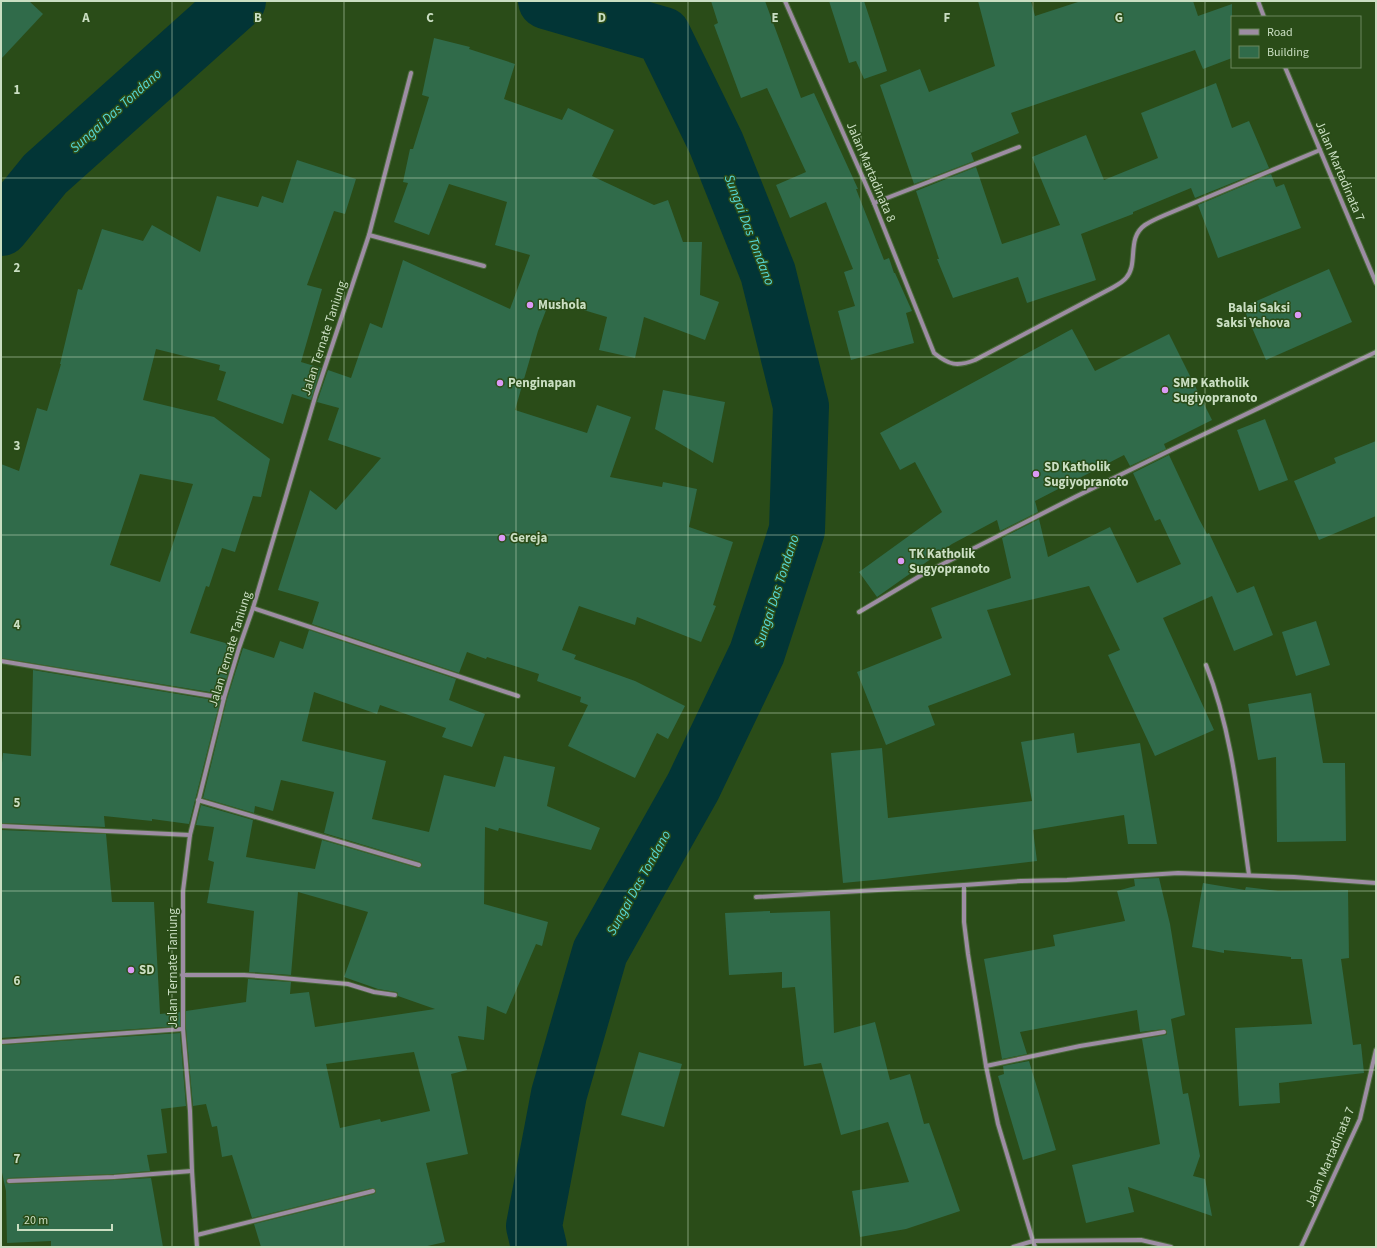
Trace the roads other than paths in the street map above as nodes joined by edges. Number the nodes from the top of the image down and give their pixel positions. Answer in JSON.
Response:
{"nodes":[{"id":1,"x":785,"y":1,"type":"edge"},
{"id":2,"x":1258,"y":1,"type":"edge"},
{"id":3,"x":1264,"y":16,"type":"edge"},
{"id":4,"x":1285,"y":68,"type":"edge"},
{"id":5,"x":411,"y":73,"type":"dead end"},
{"id":6,"x":1018,"y":146,"type":"dead end"},
{"id":7,"x":1320,"y":150,"type":"junction"},
{"id":8,"x":874,"y":203,"type":"junction"},
{"id":9,"x":369,"y":235,"type":"junction"},
{"id":10,"x":484,"y":266,"type":"dead end"},
{"id":11,"x":1376,"y":283,"type":"edge"},
{"id":12,"x":1376,"y":352,"type":"edge"},
{"id":13,"x":253,"y":608,"type":"junction"},
{"id":14,"x":859,"y":612,"type":"dead end"},
{"id":15,"x":1,"y":661,"type":"edge"},
{"id":16,"x":1206,"y":665,"type":"dead end"},
{"id":17,"x":518,"y":696,"type":"dead end"},
{"id":18,"x":224,"y":698,"type":"junction"},
{"id":19,"x":198,"y":800,"type":"junction"},
{"id":20,"x":1,"y":826,"type":"edge"},
{"id":21,"x":190,"y":834,"type":"junction"},
{"id":22,"x":420,"y":865,"type":"dead end"},
{"id":23,"x":1249,"y":875,"type":"junction"},
{"id":24,"x":1376,"y":883,"type":"edge"},
{"id":25,"x":964,"y":886,"type":"junction"},
{"id":26,"x":756,"y":897,"type":"dead end"},
{"id":27,"x":182,"y":975,"type":"junction"},
{"id":28,"x":395,"y":995,"type":"dead end"},
{"id":29,"x":183,"y":1029,"type":"junction"},
{"id":30,"x":1164,"y":1032,"type":"dead end"},
{"id":31,"x":1,"y":1042,"type":"edge"},
{"id":32,"x":1376,"y":1050,"type":"edge"},
{"id":33,"x":986,"y":1066,"type":"junction"},
{"id":34,"x":192,"y":1171,"type":"junction"},
{"id":35,"x":8,"y":1181,"type":"dead end"},
{"id":36,"x":373,"y":1191,"type":"dead end"},
{"id":37,"x":197,"y":1235,"type":"junction"},
{"id":38,"x":1033,"y":1241,"type":"junction"},
{"id":39,"x":197,"y":1247,"type":"edge"},
{"id":40,"x":1013,"y":1247,"type":"edge"},
{"id":41,"x":1035,"y":1247,"type":"edge"},
{"id":42,"x":1171,"y":1247,"type":"edge"},
{"id":43,"x":1301,"y":1247,"type":"edge"}],
"edges":[{"from":1,"to":8,"type":"street","name":"Jalan Martadinata 8"},
{"from":2,"to":3,"type":"street"},
{"from":4,"to":7,"type":"street","name":"Jalan Martadinata 7"},
{"from":5,"to":9,"type":"street","name":"Jalan Ternate Taniung"},
{"from":6,"to":8,"type":"street"},
{"from":7,"to":8,"type":"street","name":"Jalan Martadinata 8"},
{"from":7,"to":11,"type":"street","name":"Jalan Martadinata 7"},
{"from":9,"to":10,"type":"street"},
{"from":9,"to":13,"type":"street","name":"Jalan Ternate Taniung"},
{"from":12,"to":14,"type":"street"},
{"from":13,"to":17,"type":"street"},
{"from":13,"to":18,"type":"street","name":"Jalan Ternate Taniung"},
{"from":15,"to":18,"type":"street"},
{"from":16,"to":23,"type":"street"},
{"from":18,"to":19,"type":"street","name":"Jalan Ternate Taniung"},
{"from":19,"to":21,"type":"street","name":"Jalan Ternate Taniung"},
{"from":19,"to":22,"type":"street"},
{"from":20,"to":21,"type":"street"},
{"from":21,"to":27,"type":"street","name":"Jalan Ternate Taniung"},
{"from":23,"to":24,"type":"street"},
{"from":23,"to":25,"type":"street"},
{"from":25,"to":26,"type":"street"},
{"from":25,"to":33,"type":"street"},
{"from":27,"to":28,"type":"street"},
{"from":27,"to":29,"type":"street","name":"Jalan Ternate Taniung"},
{"from":29,"to":31,"type":"street"},
{"from":29,"to":34,"type":"street","name":"Jalan Ternate Taniung"},
{"from":30,"to":33,"type":"street"},
{"from":32,"to":43,"type":"street","name":"Jalan Martadinata 7"},
{"from":33,"to":38,"type":"street"},
{"from":34,"to":35,"type":"street"},
{"from":34,"to":37,"type":"street","name":"Jalan Ternate Taniung"},
{"from":36,"to":37,"type":"street"},
{"from":37,"to":39,"type":"street","name":"Jalan Ternate Taniung"},
{"from":38,"to":40,"type":"street"},
{"from":38,"to":41,"type":"street"},
{"from":38,"to":42,"type":"street"}]}
